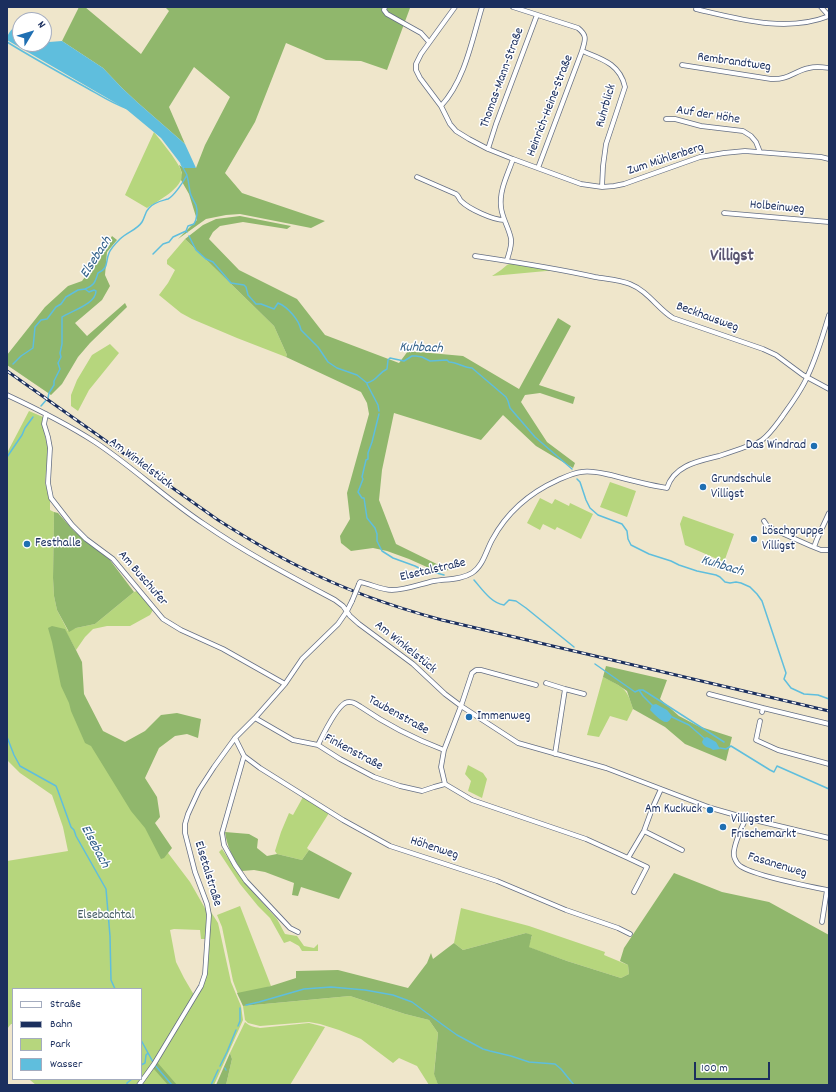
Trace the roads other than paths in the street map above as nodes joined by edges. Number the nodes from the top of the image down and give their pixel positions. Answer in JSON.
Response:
{"nodes":[{"id":1,"x":385,"y":7,"type":"edge"},
{"id":2,"x":455,"y":7,"type":"edge"},
{"id":3,"x":482,"y":7,"type":"edge"},
{"id":4,"x":513,"y":7,"type":"edge"},
{"id":5,"x":821,"y":7,"type":"edge"},
{"id":6,"x":696,"y":9,"type":"dead end"},
{"id":7,"x":537,"y":15,"type":"junction"},
{"id":8,"x":829,"y":16,"type":"edge"},
{"id":9,"x":429,"y":42,"type":"junction"},
{"id":10,"x":582,"y":51,"type":"junction"},
{"id":11,"x":682,"y":65,"type":"dead end"},
{"id":12,"x":829,"y":68,"type":"edge"},
{"id":13,"x":441,"y":106,"type":"junction"},
{"id":14,"x":666,"y":120,"type":"dead end"},
{"id":15,"x":488,"y":149,"type":"junction"},
{"id":16,"x":760,"y":152,"type":"junction"},
{"id":17,"x":513,"y":159,"type":"junction"},
{"id":18,"x":829,"y":160,"type":"edge"},
{"id":19,"x":538,"y":168,"type":"junction"},
{"id":20,"x":417,"y":177,"type":"dead end"},
{"id":21,"x":602,"y":187,"type":"junction"},
{"id":22,"x":724,"y":213,"type":"dead end"},
{"id":23,"x":504,"y":220,"type":"junction"},
{"id":24,"x":829,"y":222,"type":"edge"},
{"id":25,"x":475,"y":256,"type":"dead end"},
{"id":26,"x":507,"y":260,"type":"junction"},
{"id":27,"x":829,"y":314,"type":"edge"},
{"id":28,"x":808,"y":377,"type":"junction"},
{"id":29,"x":829,"y":389,"type":"edge"},
{"id":30,"x":7,"y":395,"type":"edge"},
{"id":31,"x":46,"y":414,"type":"junction"},
{"id":32,"x":829,"y":513,"type":"edge"},
{"id":33,"x":764,"y":521,"type":"dead end"},
{"id":34,"x":814,"y":547,"type":"junction"},
{"id":35,"x":829,"y":550,"type":"edge"},
{"id":36,"x":347,"y":611,"type":"junction"},
{"id":37,"x":546,"y":682,"type":"dead end"},
{"id":38,"x":285,"y":684,"type":"junction"},
{"id":39,"x":536,"y":685,"type":"dead end"},
{"id":40,"x":565,"y":689,"type":"junction"},
{"id":41,"x":584,"y":694,"type":"dead end"},
{"id":42,"x":709,"y":694,"type":"dead end"},
{"id":43,"x":461,"y":706,"type":"junction"},
{"id":44,"x":255,"y":718,"type":"junction"},
{"id":45,"x":760,"y":721,"type":"dead end"},
{"id":46,"x":829,"y":724,"type":"edge"},
{"id":47,"x":234,"y":738,"type":"junction"},
{"id":48,"x":318,"y":745,"type":"junction"},
{"id":49,"x":444,"y":750,"type":"junction"},
{"id":50,"x":555,"y":754,"type":"junction"},
{"id":51,"x":244,"y":756,"type":"junction"},
{"id":52,"x":829,"y":764,"type":"edge"},
{"id":53,"x":445,"y":784,"type":"junction"},
{"id":54,"x":662,"y":789,"type":"junction"},
{"id":55,"x":746,"y":818,"type":"junction"},
{"id":56,"x":644,"y":831,"type":"junction"},
{"id":57,"x":829,"y":838,"type":"edge"},
{"id":58,"x":682,"y":850,"type":"dead end"},
{"id":59,"x":628,"y":858,"type":"junction"},
{"id":60,"x":634,"y":892,"type":"dead end"},
{"id":61,"x":822,"y":922,"type":"dead end"},
{"id":62,"x":298,"y":932,"type":"dead end"},
{"id":63,"x":630,"y":934,"type":"dead end"},
{"id":64,"x":139,"y":1085,"type":"edge"}],
"edges":[{"from":1,"to":9,"type":"street"},
{"from":2,"to":9,"type":"street"},
{"from":3,"to":13,"type":"street"},
{"from":4,"to":7,"type":"street"},
{"from":5,"to":8,"type":"street"},
{"from":6,"to":8,"type":"street"},
{"from":7,"to":10,"type":"street"},
{"from":7,"to":15,"type":"street","name":"Thomas-Mann-Straße"},
{"from":9,"to":13,"type":"street","name":"Zum Mühlenberg"},
{"from":10,"to":19,"type":"street","name":"Heinrich-Heine-Straße"},
{"from":10,"to":21,"type":"street","name":"Ruhrblick"},
{"from":11,"to":12,"type":"street","name":"Rembrandtweg"},
{"from":13,"to":15,"type":"street","name":"Zum Mühlenberg"},
{"from":14,"to":16,"type":"street","name":"Auf der Höhe"},
{"from":15,"to":17,"type":"street","name":"Zum Mühlenberg"},
{"from":16,"to":18,"type":"street","name":"Zum Mühlenberg"},
{"from":16,"to":21,"type":"street","name":"Zum Mühlenberg"},
{"from":17,"to":19,"type":"street","name":"Zum Mühlenberg"},
{"from":17,"to":23,"type":"street"},
{"from":19,"to":21,"type":"street","name":"Zum Mühlenberg"},
{"from":20,"to":23,"type":"street"},
{"from":22,"to":24,"type":"street","name":"Holbeinweg"},
{"from":23,"to":26,"type":"street"},
{"from":25,"to":26,"type":"street","name":"Beckhausweg"},
{"from":26,"to":28,"type":"street","name":"Beckhausweg"},
{"from":27,"to":28,"type":"street"},
{"from":28,"to":29,"type":"street","name":"Beckhausweg"},
{"from":28,"to":36,"type":"street","name":"Elsetalstraße","bridge":true},
{"from":30,"to":31,"type":"street","name":"Am Winkelstück"},
{"from":31,"to":36,"type":"street","name":"Am Winkelstück"},
{"from":31,"to":38,"type":"street","name":"Am Buschufer"},
{"from":32,"to":34,"type":"street"},
{"from":33,"to":34,"type":"street"},
{"from":34,"to":35,"type":"street"},
{"from":36,"to":38,"type":"street","name":"Elsetalstraße"},
{"from":36,"to":43,"type":"street","name":"Am Winkelstück"},
{"from":37,"to":40,"type":"street"},
{"from":38,"to":44,"type":"street","name":"Elsetalstraße"},
{"from":39,"to":43,"type":"street"},
{"from":40,"to":41,"type":"street"},
{"from":40,"to":50,"type":"street"},
{"from":42,"to":46,"type":"street"},
{"from":43,"to":49,"type":"street"},
{"from":43,"to":50,"type":"street","name":"Am Winkelstück"},
{"from":44,"to":47,"type":"street","name":"Elsetalstraße"},
{"from":44,"to":48,"type":"street","name":"Finkenstraße"},
{"from":45,"to":52,"type":"street"},
{"from":47,"to":51,"type":"street"},
{"from":47,"to":64,"type":"street","name":"Elsetalstraße"},
{"from":48,"to":49,"type":"street","name":"Taubenstraße"},
{"from":48,"to":53,"type":"street","name":"Finkenstraße"},
{"from":49,"to":53,"type":"street"},
{"from":50,"to":54,"type":"street","name":"Am Winkelstück"},
{"from":51,"to":62,"type":"street","name":"Elsetalstraße"},
{"from":51,"to":63,"type":"street","name":"Höhenweg"},
{"from":53,"to":59,"type":"street"},
{"from":54,"to":55,"type":"street","name":"Am Winkelstück"},
{"from":54,"to":56,"type":"street"},
{"from":55,"to":57,"type":"street","name":"Am Winkelstück"},
{"from":55,"to":61,"type":"street","name":"Fasanenweg"},
{"from":56,"to":58,"type":"street"},
{"from":56,"to":59,"type":"street"},
{"from":59,"to":60,"type":"street"}]}
